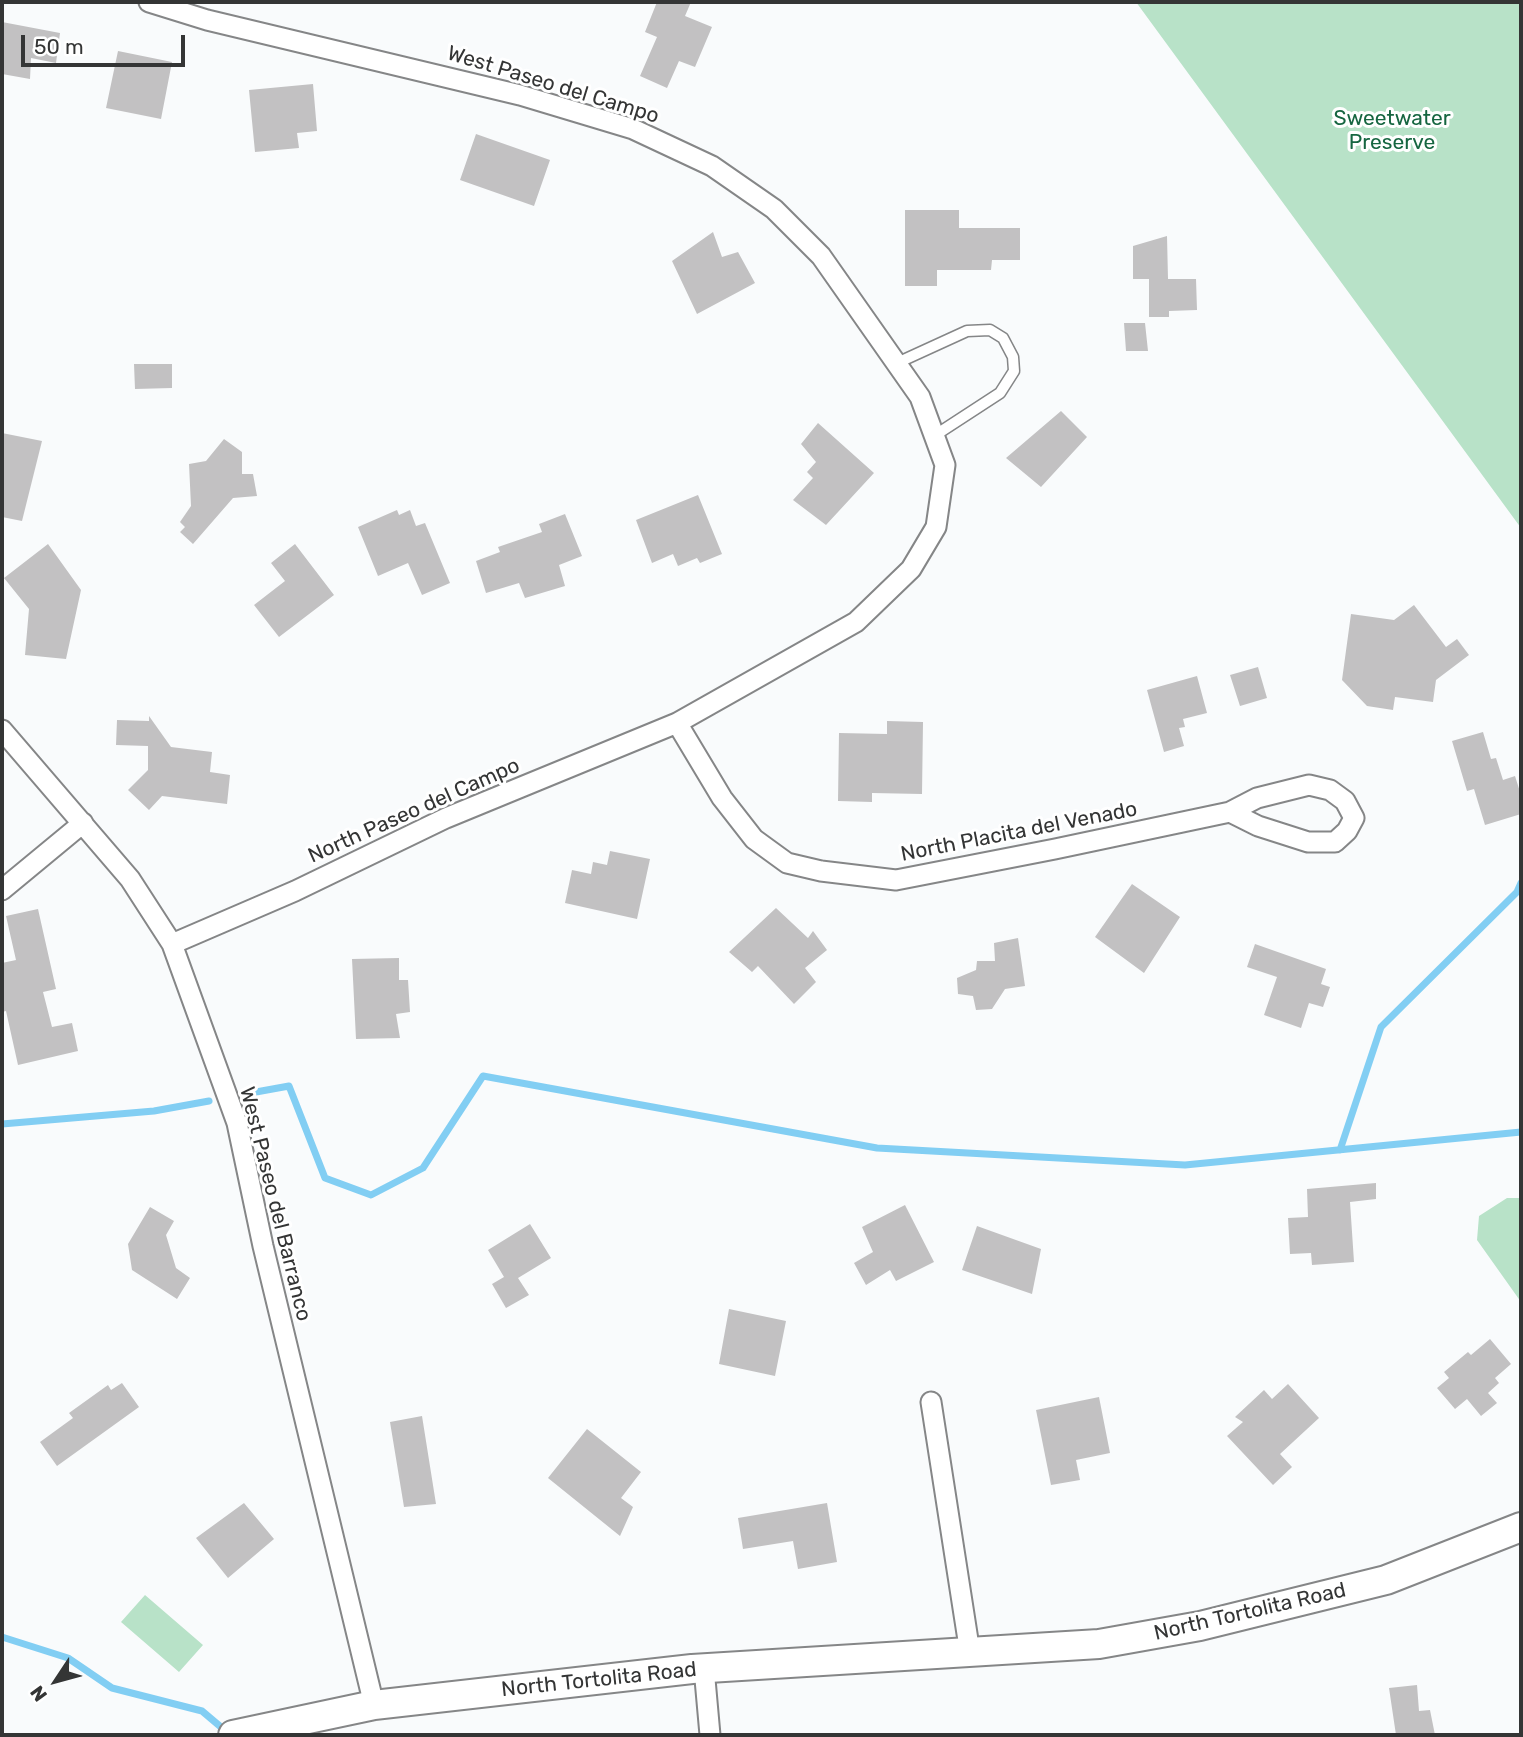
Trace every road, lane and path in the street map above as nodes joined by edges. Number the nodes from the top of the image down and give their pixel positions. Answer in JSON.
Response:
{"nodes":[{"id":1,"x":149,"y":2,"type":"edge"},
{"id":2,"x":897,"y":363,"type":"junction"},
{"id":3,"x":934,"y":436,"type":"junction"},
{"id":4,"x":677,"y":723,"type":"junction"},
{"id":5,"x":2,"y":730,"type":"edge"},
{"id":6,"x":1230,"y":812,"type":"junction"},
{"id":7,"x":83,"y":823,"type":"junction"},
{"id":8,"x":2,"y":890,"type":"edge"},
{"id":9,"x":172,"y":944,"type":"junction"},
{"id":10,"x":931,"y":1402,"type":"dead end"},
{"id":11,"x":1521,"y":1527,"type":"edge"},
{"id":12,"x":970,"y":1653,"type":"junction"},
{"id":13,"x":704,"y":1668,"type":"junction"},
{"id":14,"x":374,"y":1705,"type":"junction"},
{"id":15,"x":233,"y":1735,"type":"edge"},
{"id":16,"x":710,"y":1735,"type":"edge"}],
"edges":[{"from":1,"to":2,"type":"street","name":"West Paseo del Campo"},
{"from":2,"to":3,"type":"street","name":"West Paseo del Campo"},
{"from":2,"to":3,"type":"lane"},
{"from":3,"to":4,"type":"street","name":"West Paseo del Campo"},
{"from":4,"to":6,"type":"street","name":"North Placita del Venado"},
{"from":4,"to":9,"type":"street","name":"North Paseo del Campo"},
{"from":5,"to":7,"type":"street","name":"West Paseo del Barranco"},
{"from":6,"to":6,"type":"street","name":"North Placita del Venado"},
{"from":7,"to":8,"type":"street"},
{"from":7,"to":9,"type":"street","name":"West Paseo del Barranco"},
{"from":9,"to":14,"type":"street","name":"West Paseo del Barranco"},
{"from":10,"to":12,"type":"street"},
{"from":11,"to":12,"type":"street","name":"North Tortolita Road"},
{"from":12,"to":13,"type":"street","name":"North Tortolita Road"},
{"from":13,"to":14,"type":"street","name":"North Tortolita Road"},
{"from":13,"to":16,"type":"street"},
{"from":14,"to":15,"type":"street","name":"North Tortolita Road"}]}
